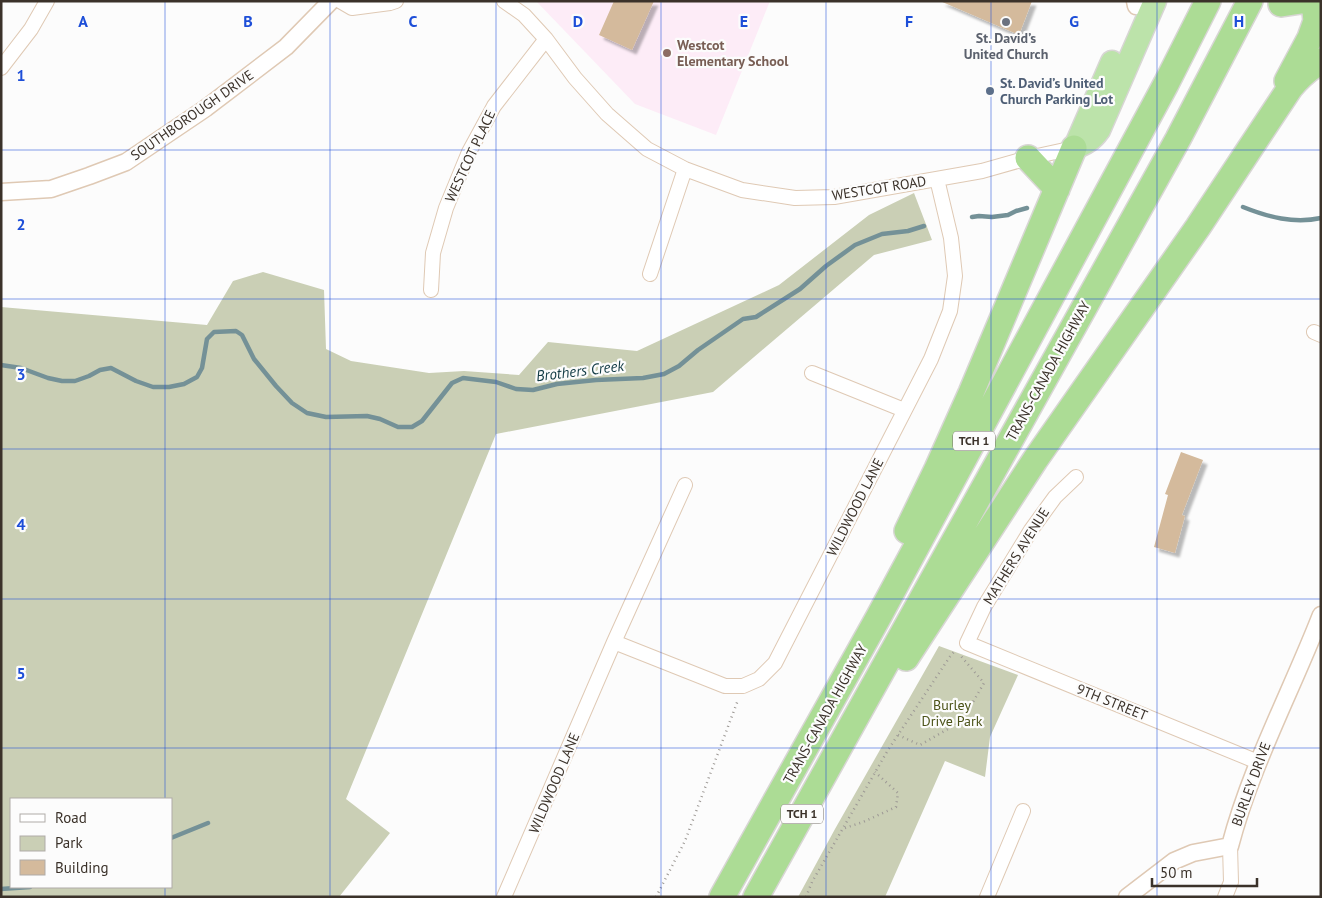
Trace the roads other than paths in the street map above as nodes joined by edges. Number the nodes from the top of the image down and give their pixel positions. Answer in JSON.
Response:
{"nodes":[{"id":1,"x":47,"y":1,"type":"edge"},
{"id":2,"x":331,"y":1,"type":"edge"},
{"id":3,"x":340,"y":1,"type":"edge"},
{"id":4,"x":396,"y":1,"type":"edge"},
{"id":5,"x":504,"y":1,"type":"edge"},
{"id":6,"x":1208,"y":1,"type":"edge"},
{"id":7,"x":1250,"y":1,"type":"edge"},
{"id":8,"x":1285,"y":2,"type":"edge"},
{"id":9,"x":1141,"y":3,"type":"edge"},
{"id":10,"x":1317,"y":15,"type":"edge"},
{"id":11,"x":546,"y":39,"type":"junction"},
{"id":12,"x":1321,"y":61,"type":"edge"},
{"id":13,"x":1,"y":68,"type":"edge"},
{"id":14,"x":1257,"y":139,"type":"junction"},
{"id":15,"x":1074,"y":148,"type":"junction"},
{"id":16,"x":1028,"y":158,"type":"junction"},
{"id":17,"x":685,"y":169,"type":"junction"},
{"id":18,"x":937,"y":179,"type":"junction"},
{"id":19,"x":1057,"y":189,"type":"junction"},
{"id":20,"x":1,"y":192,"type":"edge"},
{"id":21,"x":650,"y":274,"type":"dead end"},
{"id":22,"x":431,"y":290,"type":"dead end"},
{"id":23,"x":812,"y":373,"type":"dead end"},
{"id":24,"x":904,"y":410,"type":"junction"},
{"id":25,"x":1076,"y":477,"type":"dead end"},
{"id":26,"x":684,"y":485,"type":"dead end"},
{"id":27,"x":1321,"y":615,"type":"edge"},
{"id":28,"x":614,"y":642,"type":"junction"},
{"id":29,"x":967,"y":642,"type":"joint"},
{"id":30,"x":1258,"y":762,"type":"junction"},
{"id":31,"x":825,"y":772,"type":"junction"},
{"id":32,"x":1023,"y":811,"type":"dead end"},
{"id":33,"x":1230,"y":846,"type":"junction"},
{"id":34,"x":745,"y":855,"type":"junction"},
{"id":35,"x":504,"y":897,"type":"edge"},
{"id":36,"x":722,"y":897,"type":"edge"},
{"id":37,"x":756,"y":897,"type":"edge"},
{"id":38,"x":987,"y":897,"type":"edge"},
{"id":39,"x":1127,"y":897,"type":"edge"},
{"id":40,"x":1225,"y":897,"type":"edge"}],
"edges":[{"from":1,"to":13,"type":"street"},
{"from":2,"to":20,"type":"street","name":"SOUTHBOROUGH DRIVE"},
{"from":3,"to":4,"type":"street"},
{"from":5,"to":11,"type":"street","name":"WESTCOT ROAD"},
{"from":6,"to":34,"type":"highway","name":"TRANS-CANADA HIGHWAY","number":"TCH 1"},
{"from":7,"to":31,"type":"highway","name":"TRANS-CANADA HIGHWAY","number":"TCH 1"},
{"from":8,"to":10,"type":"highway"},
{"from":9,"to":15,"type":"highway"},
{"from":10,"to":14,"type":"highway"},
{"from":11,"to":17,"type":"street","name":"WESTCOT ROAD"},
{"from":11,"to":22,"type":"street","name":"WESTCOT PLACE"},
{"from":12,"to":14,"type":"highway"},
{"from":14,"to":31,"type":"highway"},
{"from":15,"to":16,"type":"street","name":"WESTCOT ROAD"},
{"from":15,"to":19,"type":"highway"},
{"from":16,"to":18,"type":"street","name":"WESTCOT ROAD"},
{"from":16,"to":19,"type":"highway"},
{"from":17,"to":18,"type":"street","name":"WESTCOT ROAD"},
{"from":17,"to":21,"type":"street"},
{"from":18,"to":24,"type":"street","name":"WILDWOOD LANE"},
{"from":19,"to":34,"type":"highway"},
{"from":23,"to":24,"type":"street"},
{"from":24,"to":28,"type":"street","name":"WILDWOOD LANE"},
{"from":25,"to":29,"type":"street","name":"MATHERS AVENUE"},
{"from":26,"to":28,"type":"street","name":"WILDWOOD LANE"},
{"from":27,"to":30,"type":"street","name":"BURLEY DRIVE"},
{"from":28,"to":35,"type":"street","name":"WILDWOOD LANE"},
{"from":29,"to":30,"type":"street","name":"9TH STREET"},
{"from":30,"to":33,"type":"street","name":"BURLEY DRIVE"},
{"from":31,"to":37,"type":"highway","name":"TRANS-CANADA HIGHWAY","number":"TCH 1"},
{"from":32,"to":38,"type":"street"},
{"from":33,"to":39,"type":"street"},
{"from":33,"to":40,"type":"street"},
{"from":34,"to":36,"type":"highway","name":"TRANS-CANADA HIGHWAY","number":"TCH 1"}]}
